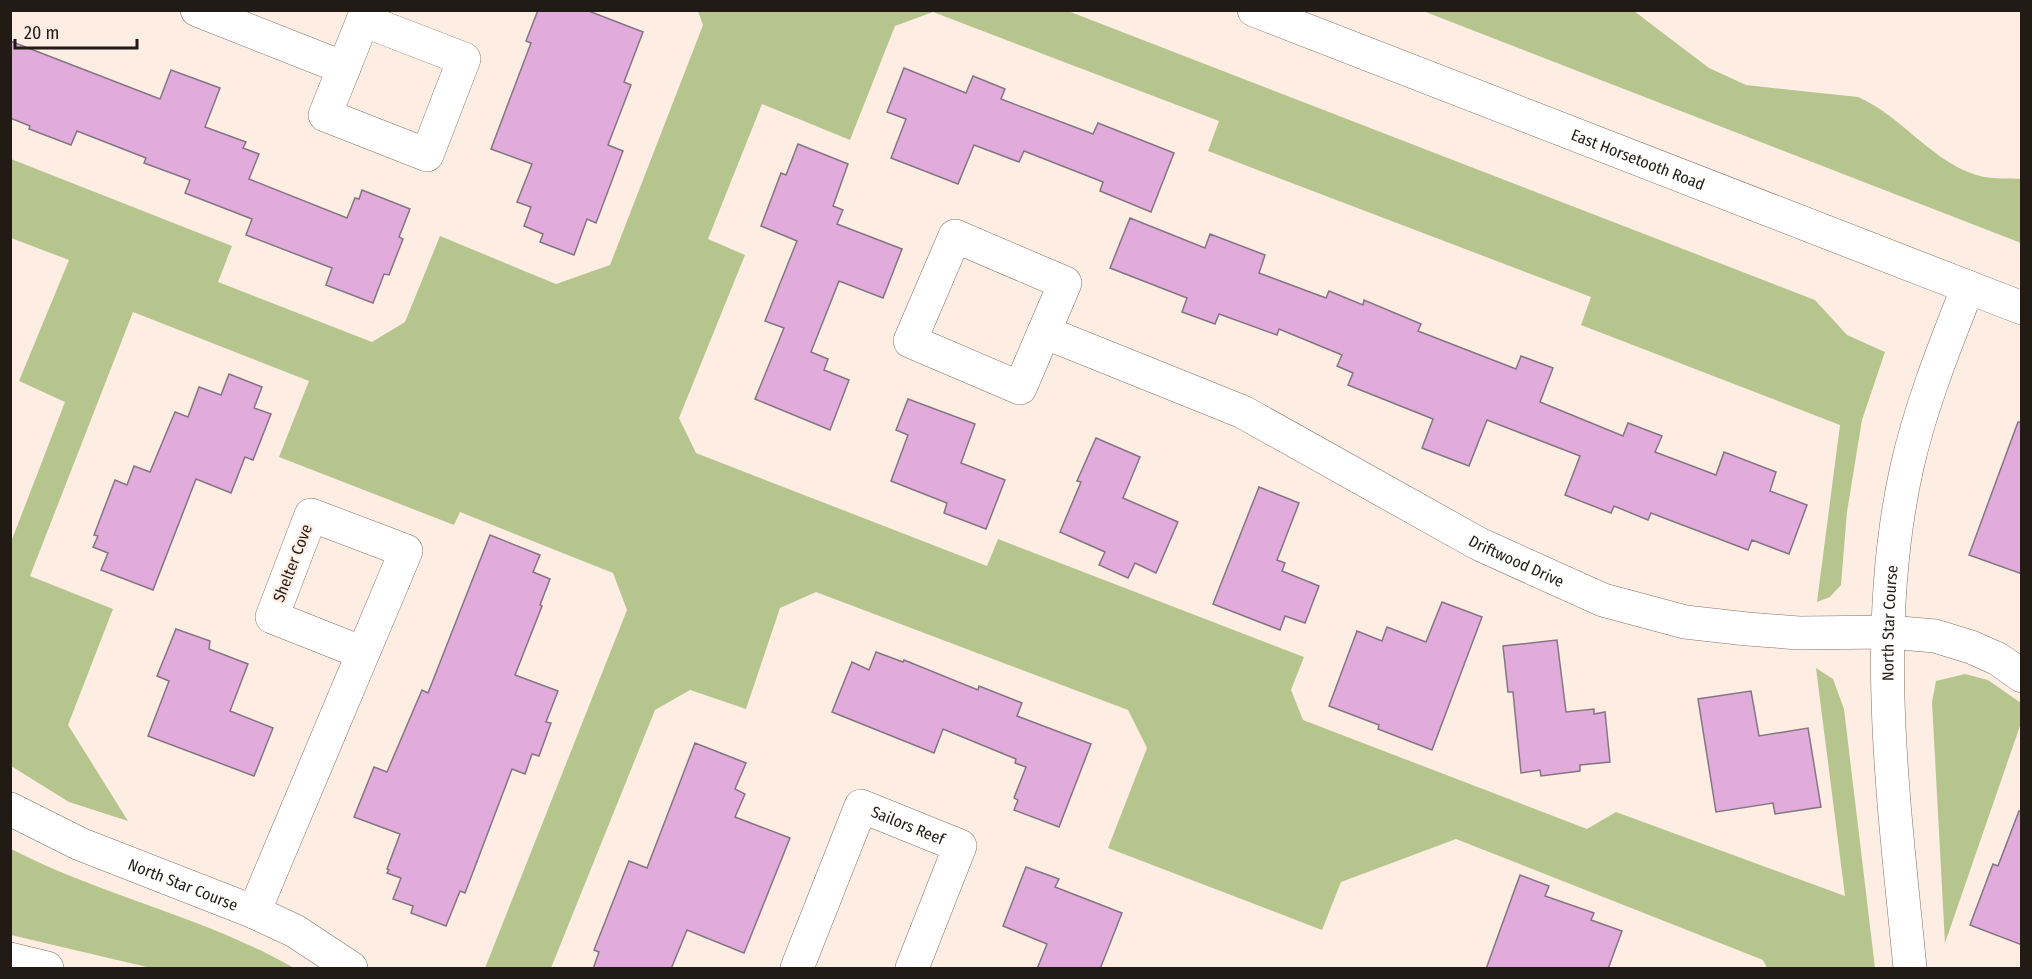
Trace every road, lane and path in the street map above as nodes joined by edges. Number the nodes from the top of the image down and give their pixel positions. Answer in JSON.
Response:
{"nodes":[{"id":1,"x":197,"y":10,"type":"edge"},
{"id":2,"x":1254,"y":10,"type":"edge"},
{"id":3,"x":344,"y":68,"type":"junction"},
{"id":4,"x":1968,"y":287,"type":"junction"},
{"id":5,"x":2022,"y":308,"type":"edge"},
{"id":6,"x":1044,"y":332,"type":"junction"},
{"id":7,"x":1888,"y":632,"type":"junction"},
{"id":8,"x":363,"y":653,"type":"junction"},
{"id":9,"x":2022,"y":676,"type":"edge"},
{"id":10,"x":10,"y":808,"type":"edge"},
{"id":11,"x":254,"y":912,"type":"junction"},
{"id":12,"x":10,"y":959,"type":"edge"},
{"id":13,"x":47,"y":969,"type":"edge"},
{"id":14,"x":351,"y":969,"type":"edge"},
{"id":15,"x":797,"y":969,"type":"edge"},
{"id":16,"x":912,"y":969,"type":"edge"},
{"id":17,"x":1910,"y":969,"type":"edge"}],
"edges":[{"from":1,"to":3,"type":"street"},
{"from":2,"to":4,"type":"street","name":"East Horsetooth Road"},
{"from":3,"to":3,"type":"street"},
{"from":4,"to":5,"type":"street","name":"East Horsetooth Road"},
{"from":4,"to":7,"type":"street","name":"North Star Course"},
{"from":6,"to":6,"type":"street"},
{"from":6,"to":7,"type":"street","name":"Driftwood Drive"},
{"from":7,"to":9,"type":"street","name":"Driftwood Drive"},
{"from":7,"to":17,"type":"street","name":"North Star Course"},
{"from":8,"to":8,"type":"street","name":"Shelter Cove"},
{"from":8,"to":11,"type":"street","name":"Shelter Cove"},
{"from":10,"to":11,"type":"street","name":"North Star Course"},
{"from":11,"to":14,"type":"street","name":"North Star Course"},
{"from":12,"to":13,"type":"street"},
{"from":15,"to":16,"type":"street","name":"Sailors Reef"}]}
